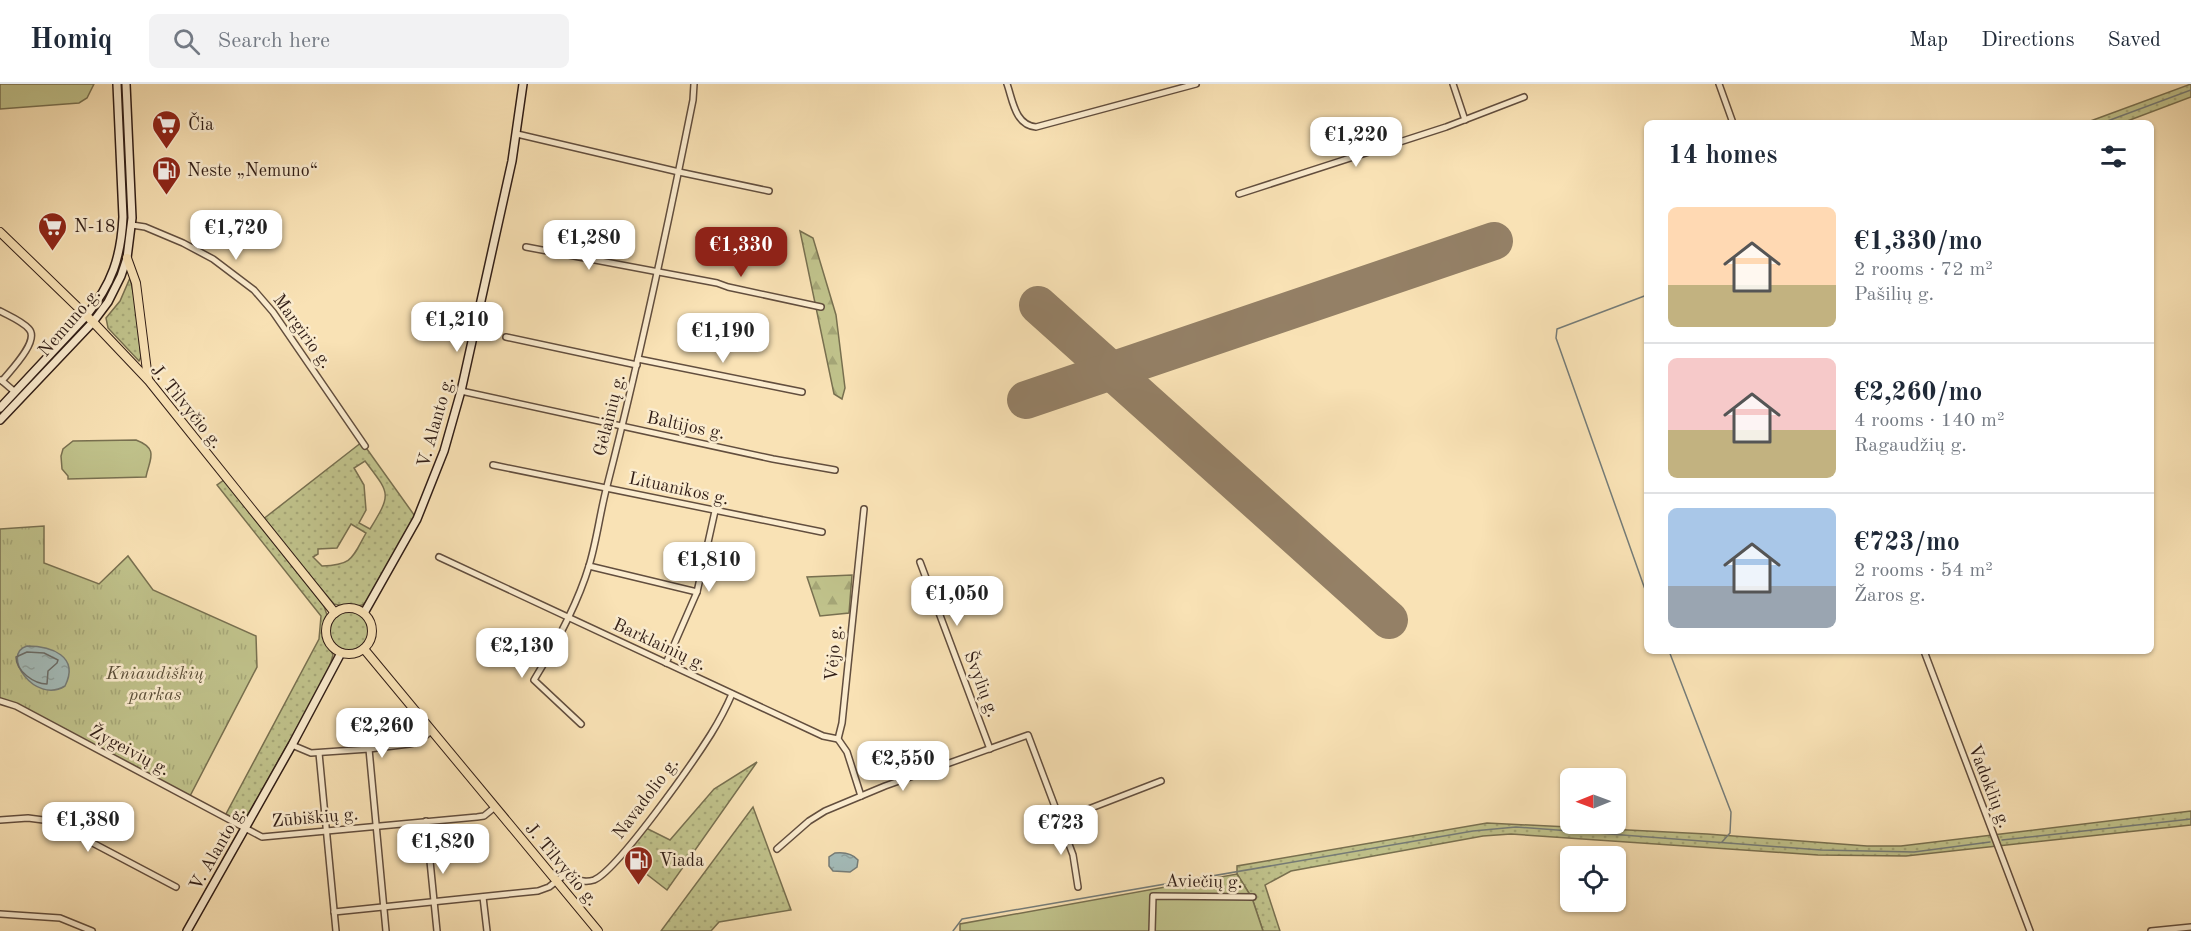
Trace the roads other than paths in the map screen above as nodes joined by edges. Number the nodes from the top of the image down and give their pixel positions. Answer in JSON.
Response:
{"nodes":[{"id":1,"x":117,"y":84,"type":"edge"},
{"id":2,"x":126,"y":84,"type":"edge"},
{"id":3,"x":523,"y":84,"type":"edge"},
{"id":4,"x":694,"y":84,"type":"edge"},
{"id":5,"x":1007,"y":84,"type":"edge"},
{"id":6,"x":1196,"y":84,"type":"edge"},
{"id":7,"x":1454,"y":84,"type":"edge"},
{"id":8,"x":1719,"y":84,"type":"edge"},
{"id":9,"x":1524,"y":97,"type":"dead end"},
{"id":10,"x":1465,"y":120,"type":"junction"},
{"id":11,"x":1732,"y":120,"type":"edge"},
{"id":12,"x":517,"y":134,"type":"junction"},
{"id":13,"x":679,"y":172,"type":"junction"},
{"id":14,"x":769,"y":190,"type":"dead end"},
{"id":15,"x":1239,"y":194,"type":"dead end"},
{"id":16,"x":132,"y":225,"type":"junction"},
{"id":17,"x":0,"y":232,"type":"edge"},
{"id":18,"x":525,"y":247,"type":"dead end"},
{"id":19,"x":127,"y":258,"type":"junction"},
{"id":20,"x":658,"y":272,"type":"junction"},
{"id":21,"x":821,"y":307,"type":"dead end"},
{"id":22,"x":0,"y":311,"type":"edge"},
{"id":23,"x":86,"y":316,"type":"junction"},
{"id":24,"x":93,"y":322,"type":"junction"},
{"id":25,"x":506,"y":337,"type":"dead end"},
{"id":26,"x":638,"y":362,"type":"junction"},
{"id":27,"x":1,"y":380,"type":"edge"},
{"id":28,"x":149,"y":381,"type":"junction"},
{"id":29,"x":461,"y":391,"type":"junction"},
{"id":30,"x":802,"y":392,"type":"dead end"},
{"id":31,"x":15,"y":393,"type":"junction"},
{"id":32,"x":0,"y":408,"type":"edge"},
{"id":33,"x":0,"y":420,"type":"edge"},
{"id":34,"x":623,"y":427,"type":"junction"},
{"id":35,"x":365,"y":446,"type":"dead end"},
{"id":36,"x":494,"y":465,"type":"dead end"},
{"id":37,"x":835,"y":470,"type":"dead end"},
{"id":38,"x":606,"y":488,"type":"junction"},
{"id":39,"x":864,"y":509,"type":"dead end"},
{"id":40,"x":715,"y":511,"type":"junction"},
{"id":41,"x":822,"y":532,"type":"dead end"},
{"id":42,"x":438,"y":557,"type":"dead end"},
{"id":43,"x":920,"y":562,"type":"dead end"},
{"id":44,"x":589,"y":566,"type":"junction"},
{"id":45,"x":697,"y":592,"type":"junction"},
{"id":46,"x":334,"y":614,"type":"junction"},
{"id":47,"x":364,"y":614,"type":"junction"},
{"id":48,"x":568,"y":617,"type":"junction"},
{"id":49,"x":364,"y":649,"type":"junction"},
{"id":50,"x":340,"y":653,"type":"junction"},
{"id":51,"x":1925,"y":654,"type":"edge"},
{"id":52,"x":666,"y":663,"type":"junction"},
{"id":53,"x":732,"y":694,"type":"junction"},
{"id":54,"x":0,"y":701,"type":"edge"},
{"id":55,"x":581,"y":724,"type":"dead end"},
{"id":56,"x":431,"y":731,"type":"junction"},
{"id":57,"x":838,"y":739,"type":"junction"},
{"id":58,"x":292,"y":745,"type":"junction"},
{"id":59,"x":369,"y":749,"type":"junction"},
{"id":60,"x":990,"y":749,"type":"junction"},
{"id":61,"x":319,"y":753,"type":"junction"},
{"id":62,"x":1161,"y":781,"type":"dead end"},
{"id":63,"x":861,"y":796,"type":"junction"},
{"id":64,"x":495,"y":807,"type":"junction"},
{"id":65,"x":0,"y":820,"type":"edge"},
{"id":66,"x":1060,"y":820,"type":"junction"},
{"id":67,"x":426,"y":821,"type":"junction"},
{"id":68,"x":376,"y":827,"type":"junction"},
{"id":69,"x":245,"y":828,"type":"junction"},
{"id":70,"x":327,"y":831,"type":"junction"},
{"id":71,"x":777,"y":849,"type":"dead end"},
{"id":72,"x":556,"y":880,"type":"junction"},
{"id":73,"x":176,"y":887,"type":"dead end"},
{"id":74,"x":1078,"y":887,"type":"dead end"},
{"id":75,"x":483,"y":897,"type":"junction"},
{"id":76,"x":1253,"y":897,"type":"dead end"},
{"id":77,"x":434,"y":902,"type":"junction"},
{"id":78,"x":384,"y":907,"type":"junction"},
{"id":79,"x":334,"y":912,"type":"junction"},
{"id":80,"x":0,"y":914,"type":"edge"},
{"id":81,"x":2191,"y":927,"type":"edge"},
{"id":82,"x":92,"y":931,"type":"edge"},
{"id":83,"x":187,"y":931,"type":"edge"},
{"id":84,"x":336,"y":931,"type":"edge"},
{"id":85,"x":386,"y":931,"type":"edge"},
{"id":86,"x":437,"y":931,"type":"edge"},
{"id":87,"x":486,"y":931,"type":"edge"},
{"id":88,"x":598,"y":931,"type":"edge"},
{"id":89,"x":1152,"y":931,"type":"edge"},
{"id":90,"x":2030,"y":931,"type":"edge"},
{"id":91,"x":2151,"y":931,"type":"edge"}],
"edges":[{"from":1,"to":23,"type":"main road","name":"Nemuno g."},
{"from":2,"to":16,"type":"main road","name":"Nemuno g."},
{"from":3,"to":12,"type":"main road","name":"V. Alanto g."},
{"from":4,"to":13,"type":"street","name":"Gėlainių g."},
{"from":5,"to":6,"type":"street"},
{"from":7,"to":10,"type":"street"},
{"from":8,"to":11,"type":"street"},
{"from":9,"to":10,"type":"street"},
{"from":10,"to":15,"type":"street"},
{"from":12,"to":13,"type":"street"},
{"from":12,"to":29,"type":"main road","name":"V. Alanto g."},
{"from":13,"to":14,"type":"street"},
{"from":13,"to":20,"type":"street","name":"Gėlainių g."},
{"from":16,"to":19,"type":"main road","name":"Nemuno g."},
{"from":16,"to":35,"type":"street","name":"Margirio g."},
{"from":17,"to":23,"type":"main road","name":"J. Tilvyčio g."},
{"from":18,"to":20,"type":"street"},
{"from":19,"to":24,"type":"main road","name":"Nemuno g."},
{"from":19,"to":28,"type":"main road"},
{"from":20,"to":21,"type":"street"},
{"from":20,"to":26,"type":"street","name":"Gėlainių g."},
{"from":22,"to":27,"type":"street"},
{"from":23,"to":24,"type":"main road","name":"J. Tilvyčio g."},
{"from":23,"to":31,"type":"main road","name":"Nemuno g."},
{"from":24,"to":28,"type":"main road","name":"J. Tilvyčio g."},
{"from":24,"to":33,"type":"main road","name":"Nemuno g."},
{"from":25,"to":26,"type":"street"},
{"from":26,"to":30,"type":"street"},
{"from":26,"to":34,"type":"street","name":"Gėlainių g."},
{"from":27,"to":31,"type":"street"},
{"from":28,"to":46,"type":"main road","name":"J. Tilvyčio g."},
{"from":29,"to":34,"type":"street","name":"Baltijos g."},
{"from":29,"to":47,"type":"main road","name":"V. Alanto g."},
{"from":31,"to":32,"type":"main road","name":"Nemuno g."},
{"from":34,"to":37,"type":"street","name":"Baltijos g."},
{"from":34,"to":38,"type":"street","name":"Gėlainių g."},
{"from":36,"to":38,"type":"street","name":"Lituanikos g."},
{"from":38,"to":40,"type":"street","name":"Lituanikos g."},
{"from":38,"to":44,"type":"street","name":"Gėlainių g."},
{"from":39,"to":57,"type":"street","name":"Vėjo g."},
{"from":40,"to":41,"type":"street","name":"Lituanikos g."},
{"from":40,"to":45,"type":"street"},
{"from":42,"to":48,"type":"street","name":"Barklainių g."},
{"from":43,"to":60,"type":"street","name":"Švylių g."},
{"from":44,"to":45,"type":"street"},
{"from":44,"to":48,"type":"street","name":"Gėlainių g."},
{"from":45,"to":52,"type":"street"},
{"from":46,"to":47,"type":"main road"},
{"from":46,"to":50,"type":"main road"},
{"from":47,"to":49,"type":"main road"},
{"from":48,"to":52,"type":"street","name":"Barklainių g."},
{"from":48,"to":55,"type":"street","name":"Gėlainių g."},
{"from":49,"to":50,"type":"main road"},
{"from":49,"to":56,"type":"main road","name":"J. Tilvyčio g."},
{"from":50,"to":58,"type":"main road","name":"V. Alanto g."},
{"from":51,"to":90,"type":"street","name":"Vadoklių g."},
{"from":52,"to":53,"type":"street","name":"Barklainių g."},
{"from":53,"to":57,"type":"street","name":"Barklainių g."},
{"from":53,"to":72,"type":"street","name":"Navadolio g."},
{"from":54,"to":69,"type":"street","name":"Žygeivių g."},
{"from":56,"to":59,"type":"street"},
{"from":56,"to":64,"type":"main road","name":"J. Tilvyčio g."},
{"from":57,"to":63,"type":"street"},
{"from":58,"to":61,"type":"street"},
{"from":58,"to":69,"type":"main road","name":"V. Alanto g."},
{"from":59,"to":61,"type":"street"},
{"from":59,"to":68,"type":"street"},
{"from":60,"to":63,"type":"street"},
{"from":60,"to":66,"type":"street"},
{"from":61,"to":70,"type":"street"},
{"from":62,"to":66,"type":"street"},
{"from":63,"to":71,"type":"street"},
{"from":64,"to":67,"type":"street","name":"Zūbiškių g."},
{"from":64,"to":72,"type":"main road","name":"J. Tilvyčio g."},
{"from":65,"to":73,"type":"street"},
{"from":66,"to":74,"type":"street"},
{"from":67,"to":68,"type":"street","name":"Zūbiškių g."},
{"from":67,"to":77,"type":"street"},
{"from":68,"to":70,"type":"street","name":"Zūbiškių g."},
{"from":68,"to":78,"type":"street"},
{"from":69,"to":70,"type":"street","name":"Zūbiškių g."},
{"from":69,"to":83,"type":"main road","name":"V. Alanto g."},
{"from":70,"to":79,"type":"street"},
{"from":72,"to":75,"type":"street"},
{"from":72,"to":88,"type":"main road","name":"J. Tilvyčio g."},
{"from":75,"to":77,"type":"street"},
{"from":75,"to":87,"type":"street"},
{"from":76,"to":89,"type":"street","name":"Aviečių g."},
{"from":77,"to":78,"type":"street"},
{"from":77,"to":86,"type":"street"},
{"from":78,"to":79,"type":"street"},
{"from":78,"to":85,"type":"street"},
{"from":79,"to":84,"type":"street"},
{"from":80,"to":82,"type":"street"},
{"from":81,"to":91,"type":"street"}]}
